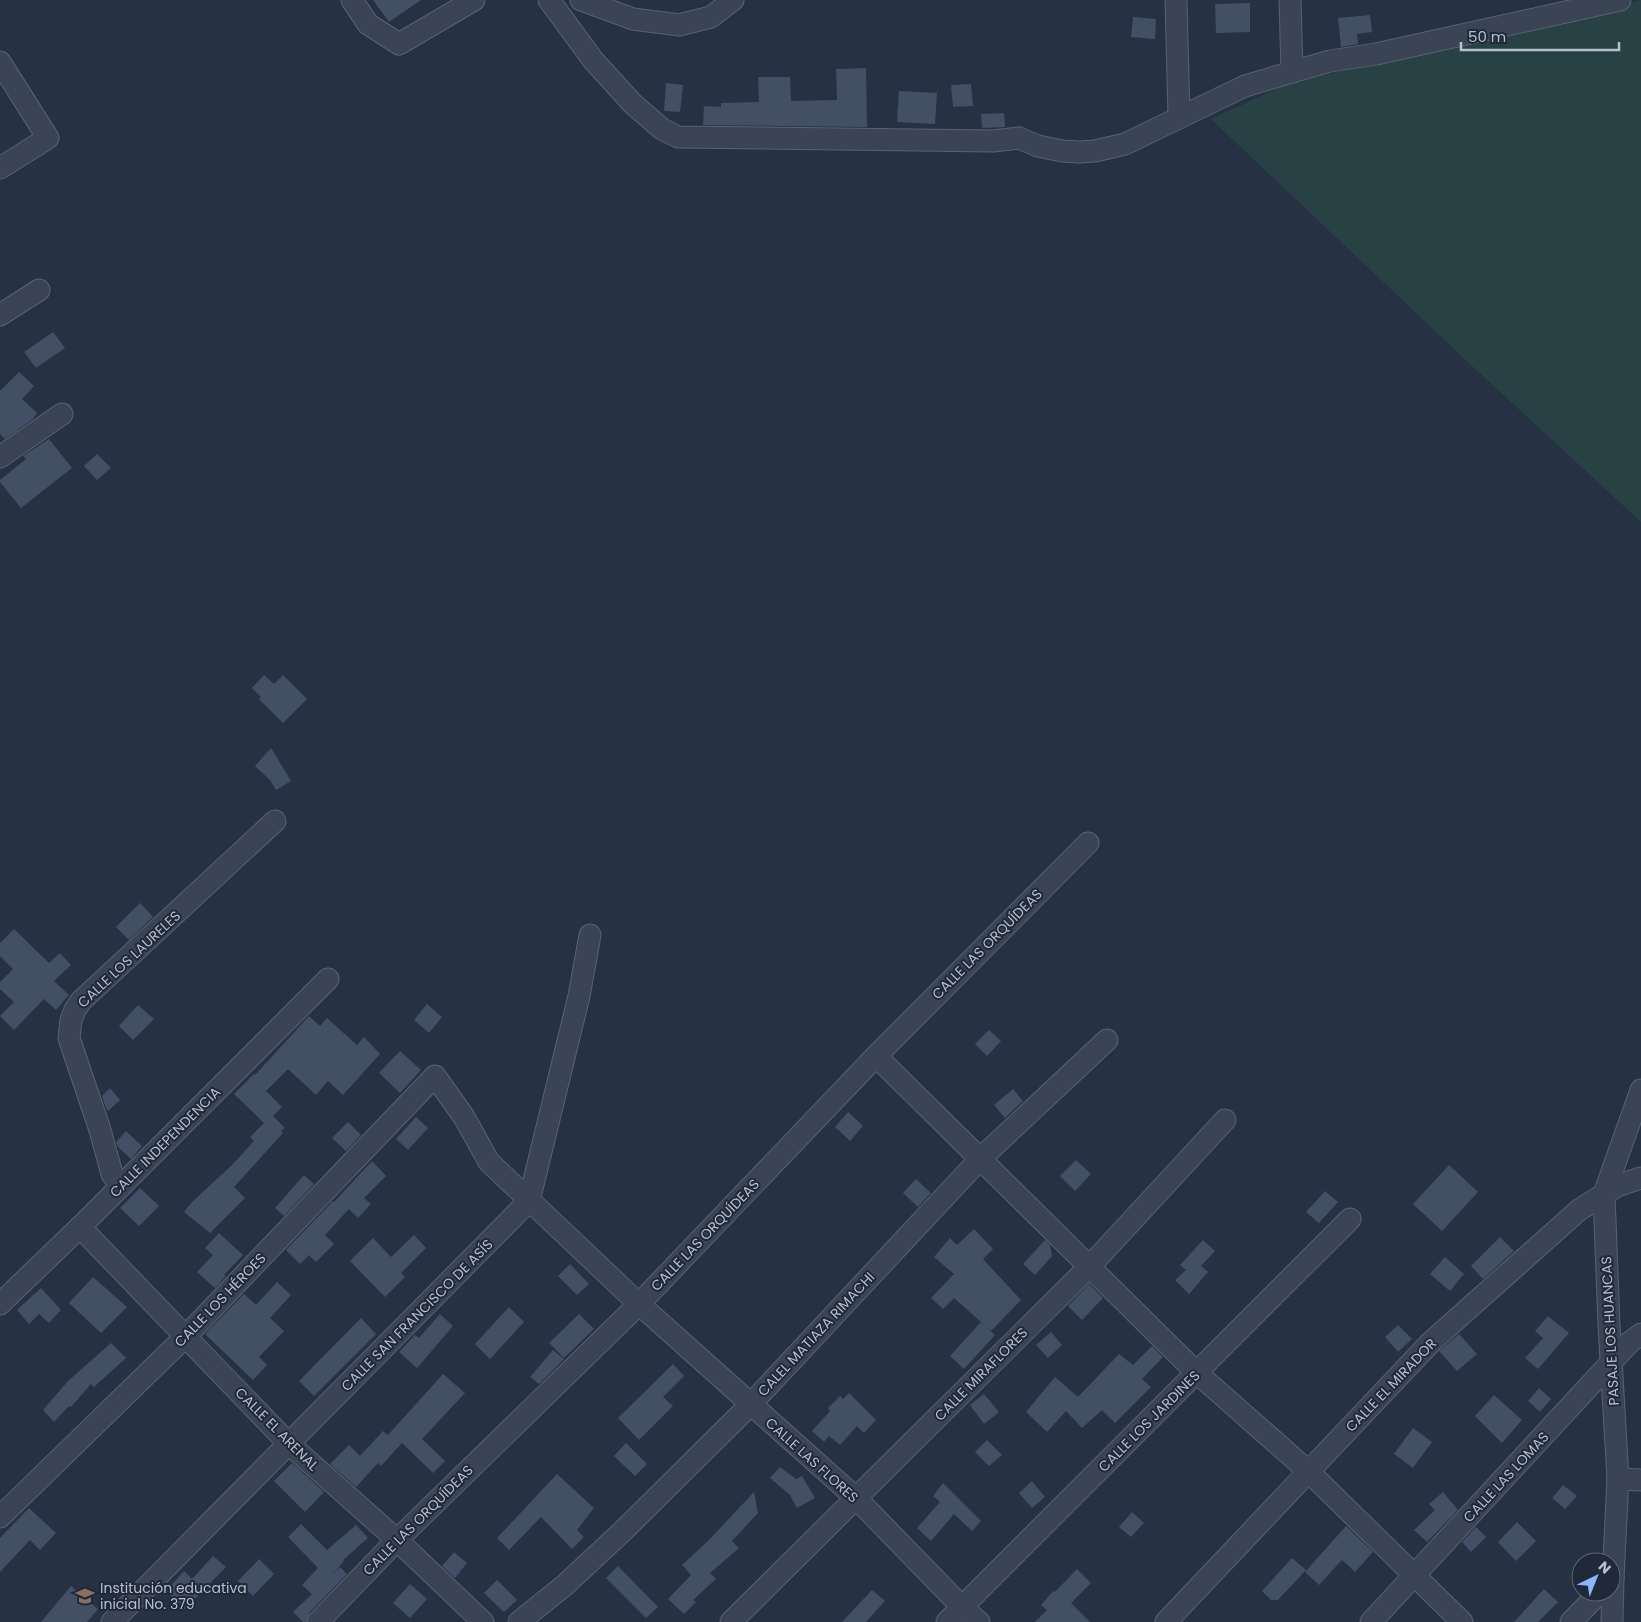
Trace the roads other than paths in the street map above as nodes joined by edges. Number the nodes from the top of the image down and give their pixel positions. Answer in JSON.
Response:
{"nodes":[{"id":1,"x":352,"y":0,"type":"edge"},
{"id":2,"x":474,"y":0,"type":"edge"},
{"id":3,"x":549,"y":0,"type":"edge"},
{"id":4,"x":581,"y":0,"type":"edge"},
{"id":5,"x":733,"y":0,"type":"edge"},
{"id":6,"x":1176,"y":0,"type":"edge"},
{"id":7,"x":1290,"y":0,"type":"edge"},
{"id":8,"x":1620,"y":0,"type":"edge"},
{"id":9,"x":0,"y":62,"type":"edge"},
{"id":10,"x":1292,"y":72,"type":"junction"},
{"id":11,"x":1178,"y":117,"type":"junction"},
{"id":12,"x":0,"y":168,"type":"edge"},
{"id":13,"x":39,"y":290,"type":"dead end"},
{"id":14,"x":0,"y":315,"type":"edge"},
{"id":15,"x":62,"y":414,"type":"dead end"},
{"id":16,"x":0,"y":457,"type":"edge"},
{"id":17,"x":275,"y":821,"type":"dead end"},
{"id":18,"x":1088,"y":843,"type":"dead end"},
{"id":19,"x":590,"y":935,"type":"dead end"},
{"id":20,"x":328,"y":979,"type":"dead end"},
{"id":21,"x":1107,"y":1040,"type":"dead end"},
{"id":22,"x":876,"y":1056,"type":"junction"},
{"id":23,"x":435,"y":1076,"type":"joint"},
{"id":24,"x":1641,"y":1090,"type":"edge"},
{"id":25,"x":1225,"y":1120,"type":"dead end"},
{"id":26,"x":980,"y":1159,"type":"junction"},
{"id":27,"x":1641,"y":1178,"type":"edge"},
{"id":28,"x":121,"y":1186,"type":"junction"},
{"id":29,"x":1604,"y":1194,"type":"junction"},
{"id":30,"x":529,"y":1200,"type":"junction"},
{"id":31,"x":1350,"y":1220,"type":"dead end"},
{"id":32,"x":80,"y":1227,"type":"junction"},
{"id":33,"x":1090,"y":1266,"type":"junction"},
{"id":34,"x":0,"y":1304,"type":"edge"},
{"id":35,"x":640,"y":1304,"type":"junction"},
{"id":36,"x":1609,"y":1325,"type":"junction"},
{"id":37,"x":1641,"y":1328,"type":"edge"},
{"id":38,"x":1641,"y":1334,"type":"edge"},
{"id":39,"x":186,"y":1336,"type":"junction"},
{"id":40,"x":1612,"y":1363,"type":"junction"},
{"id":41,"x":1197,"y":1373,"type":"junction"},
{"id":42,"x":750,"y":1405,"type":"junction"},
{"id":43,"x":289,"y":1444,"type":"junction"},
{"id":44,"x":1308,"y":1471,"type":"junction"},
{"id":45,"x":1618,"y":1480,"type":"junction"},
{"id":46,"x":1641,"y":1480,"type":"edge"},
{"id":47,"x":856,"y":1498,"type":"junction"},
{"id":48,"x":0,"y":1517,"type":"edge"},
{"id":49,"x":397,"y":1540,"type":"junction"},
{"id":50,"x":1611,"y":1552,"type":"edge"},
{"id":51,"x":1415,"y":1575,"type":"junction"},
{"id":52,"x":1590,"y":1602,"type":"edge"},
{"id":53,"x":1610,"y":1602,"type":"edge"},
{"id":54,"x":962,"y":1607,"type":"junction"},
{"id":55,"x":112,"y":1622,"type":"edge"},
{"id":56,"x":318,"y":1622,"type":"edge"},
{"id":57,"x":483,"y":1622,"type":"edge"},
{"id":58,"x":519,"y":1622,"type":"edge"},
{"id":59,"x":731,"y":1622,"type":"edge"},
{"id":60,"x":947,"y":1622,"type":"edge"},
{"id":61,"x":979,"y":1622,"type":"edge"},
{"id":62,"x":1166,"y":1622,"type":"edge"},
{"id":63,"x":1371,"y":1622,"type":"edge"},
{"id":64,"x":1462,"y":1622,"type":"edge"},
{"id":65,"x":1571,"y":1622,"type":"edge"},
{"id":66,"x":1612,"y":1622,"type":"edge"}],
"edges":[{"from":1,"to":2,"type":"street"},
{"from":3,"to":11,"type":"street"},
{"from":4,"to":5,"type":"street"},
{"from":6,"to":11,"type":"street"},
{"from":7,"to":10,"type":"street"},
{"from":8,"to":10,"type":"street"},
{"from":9,"to":12,"type":"street"},
{"from":10,"to":11,"type":"street"},
{"from":13,"to":14,"type":"street"},
{"from":15,"to":16,"type":"street"},
{"from":17,"to":28,"type":"street","name":"CALLE LOS LAURELES"},
{"from":18,"to":22,"type":"street","name":"CALLE LAS ORQUÍDEAS"},
{"from":19,"to":30,"type":"street"},
{"from":20,"to":28,"type":"street","name":"CALLE INDEPENDENCIA"},
{"from":21,"to":26,"type":"street","name":"CALEL MATIAZA RIMACHI"},
{"from":22,"to":26,"type":"street"},
{"from":22,"to":35,"type":"street","name":"CALLE LAS ORQUÍDEAS"},
{"from":23,"to":30,"type":"street","name":"CALLE LAS FLORES"},
{"from":23,"to":39,"type":"street","name":"CALLE LOS HÉROES"},
{"from":24,"to":29,"type":"street","name":"PASAJE LOS HUANCAS"},
{"from":25,"to":33,"type":"street","name":"CALLE MIRAFLORES"},
{"from":26,"to":33,"type":"street"},
{"from":26,"to":42,"type":"street","name":"CALEL MATIAZA RIMACHI"},
{"from":27,"to":29,"type":"street","name":"CALLE EL MIRADOR"},
{"from":28,"to":32,"type":"street","name":"CALLE INDEPENDENCIA"},
{"from":29,"to":36,"type":"street","name":"PASAJE LOS HUANCAS"},
{"from":29,"to":44,"type":"street","name":"CALLE EL MIRADOR"},
{"from":30,"to":35,"type":"street","name":"CALLE LAS FLORES"},
{"from":30,"to":43,"type":"street","name":"CALLE SAN FRANCISCO DE ASÍS"},
{"from":31,"to":41,"type":"street","name":"CALLE LOS JARDINES"},
{"from":32,"to":34,"type":"street","name":"CALLE INDEPENDENCIA"},
{"from":32,"to":39,"type":"street","name":"CALLE EL ARENAL"},
{"from":33,"to":41,"type":"street"},
{"from":33,"to":47,"type":"street","name":"CALLE MIRAFLORES"},
{"from":35,"to":42,"type":"street","name":"CALLE LAS FLORES"},
{"from":35,"to":49,"type":"street","name":"CALLE LAS ORQUÍDEAS"},
{"from":36,"to":37,"type":"street"},
{"from":36,"to":40,"type":"street","name":"PASAJE LOS HUANCAS"},
{"from":38,"to":40,"type":"street","name":"CALLE LAS LOMAS"},
{"from":39,"to":43,"type":"street","name":"CALLE EL ARENAL"},
{"from":39,"to":48,"type":"street","name":"CALLE LOS HÉROES"},
{"from":40,"to":45,"type":"street","name":"PASAJE LOS HUANCAS"},
{"from":40,"to":51,"type":"street","name":"CALLE LAS LOMAS"},
{"from":41,"to":44,"type":"street"},
{"from":41,"to":54,"type":"street","name":"CALLE LOS JARDINES"},
{"from":42,"to":47,"type":"street","name":"CALLE LAS FLORES"},
{"from":42,"to":58,"type":"street","name":"CALEL MATIAZA RIMACHI"},
{"from":43,"to":49,"type":"street","name":"CALLE EL ARENAL"},
{"from":43,"to":55,"type":"street","name":"CALLE SAN FRANCISCO DE ASÍS"},
{"from":44,"to":51,"type":"street"},
{"from":44,"to":62,"type":"street","name":"CALLE EL MIRADOR"},
{"from":45,"to":46,"type":"street"},
{"from":45,"to":50,"type":"street","name":"PASAJE LOS HUANCAS"},
{"from":47,"to":54,"type":"street","name":"CALLE LAS FLORES"},
{"from":47,"to":59,"type":"street","name":"CALLE MIRAFLORES"},
{"from":49,"to":56,"type":"street","name":"CALLE LAS ORQUÍDEAS"},
{"from":49,"to":57,"type":"street","name":"CALLE EL ARENAL"},
{"from":51,"to":63,"type":"street","name":"CALLE LAS LOMAS"},
{"from":51,"to":64,"type":"street"},
{"from":52,"to":65,"type":"street"},
{"from":53,"to":66,"type":"street","name":"PASAJE LOS HUANCAS"},
{"from":54,"to":60,"type":"street","name":"CALLE LOS JARDINES"},
{"from":54,"to":61,"type":"street","name":"CALLE LAS FLORES"}]}
